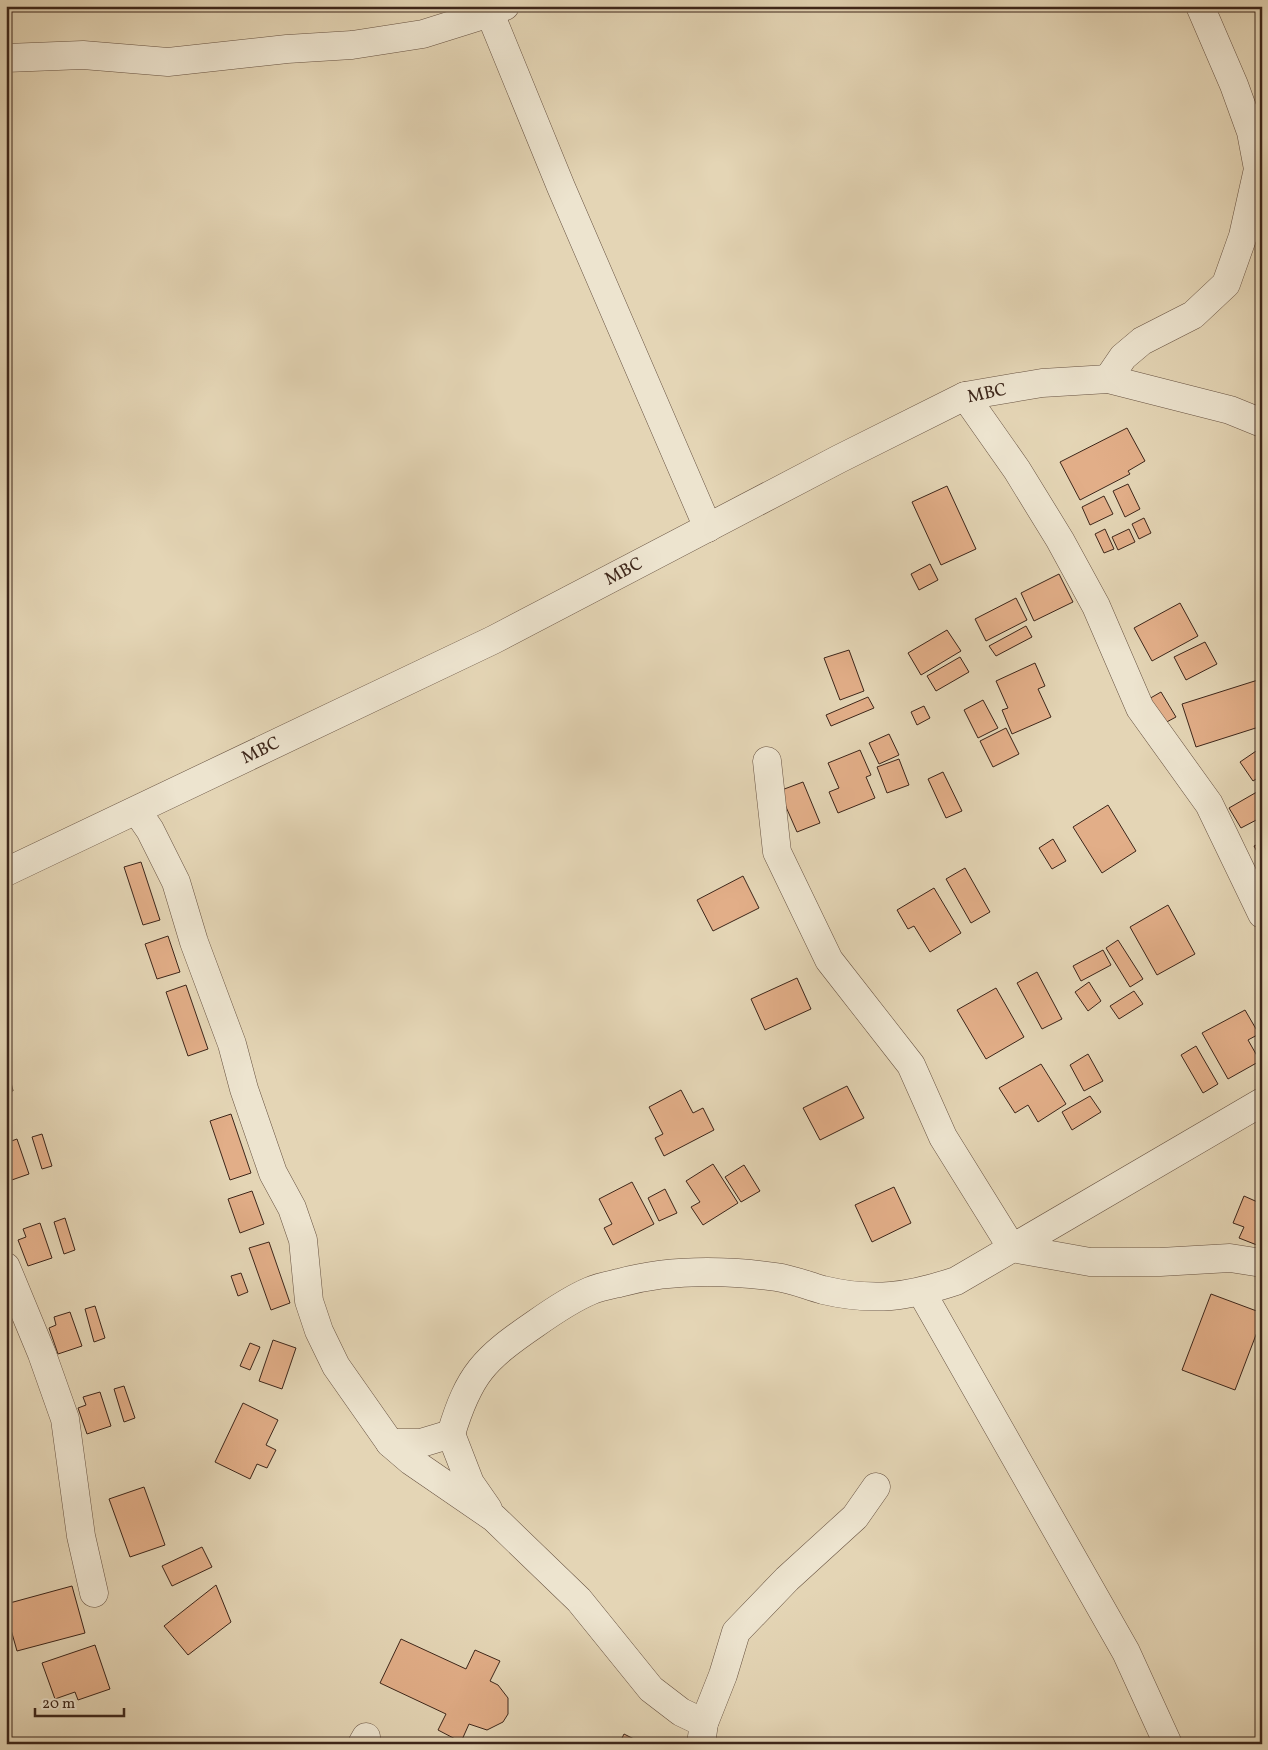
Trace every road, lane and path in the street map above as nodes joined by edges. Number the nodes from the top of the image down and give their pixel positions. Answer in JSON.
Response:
{"nodes":[{"id":1,"x":1200,"y":6,"type":"edge"},
{"id":2,"x":494,"y":9,"type":"edge"},
{"id":3,"x":6,"y":58,"type":"edge"},
{"id":4,"x":1108,"y":379,"type":"junction"},
{"id":5,"x":965,"y":396,"type":"junction"},
{"id":6,"x":1262,"y":423,"type":"edge"},
{"id":7,"x":708,"y":528,"type":"junction"},
{"id":8,"x":767,"y":761,"type":"dead end"},
{"id":9,"x":137,"y":811,"type":"junction"},
{"id":10,"x":6,"y":872,"type":"edge"},
{"id":11,"x":1262,"y":914,"type":"edge"},
{"id":12,"x":1262,"y":1102,"type":"edge"},
{"id":13,"x":1012,"y":1248,"type":"junction"},
{"id":14,"x":1262,"y":1263,"type":"edge"},
{"id":15,"x":6,"y":1267,"type":"edge"},
{"id":16,"x":922,"y":1293,"type":"junction"},
{"id":17,"x":451,"y":1434,"type":"junction"},
{"id":18,"x":390,"y":1443,"type":"junction"},
{"id":19,"x":876,"y":1486,"type":"dead end"},
{"id":20,"x":494,"y":1518,"type":"junction"},
{"id":21,"x":94,"y":1593,"type":"dead end"},
{"id":22,"x":702,"y":1733,"type":"edge"},
{"id":23,"x":1168,"y":1744,"type":"edge"}],
"edges":[{"from":1,"to":4,"type":"street"},
{"from":2,"to":3,"type":"street"},
{"from":2,"to":7,"type":"street"},
{"from":4,"to":5,"type":"street","name":"MBC"},
{"from":4,"to":6,"type":"street","name":"MBC"},
{"from":5,"to":7,"type":"street","name":"MBC"},
{"from":5,"to":11,"type":"street"},
{"from":7,"to":9,"type":"street","name":"MBC"},
{"from":8,"to":13,"type":"street"},
{"from":9,"to":10,"type":"street","name":"MBC"},
{"from":9,"to":18,"type":"street"},
{"from":12,"to":13,"type":"street"},
{"from":13,"to":14,"type":"street"},
{"from":13,"to":16,"type":"street"},
{"from":15,"to":21,"type":"street"},
{"from":16,"to":17,"type":"street"},
{"from":16,"to":23,"type":"street"},
{"from":17,"to":18,"type":"street"},
{"from":17,"to":20,"type":"street"},
{"from":18,"to":20,"type":"street"},
{"from":19,"to":22,"type":"street"},
{"from":20,"to":22,"type":"street"}]}
